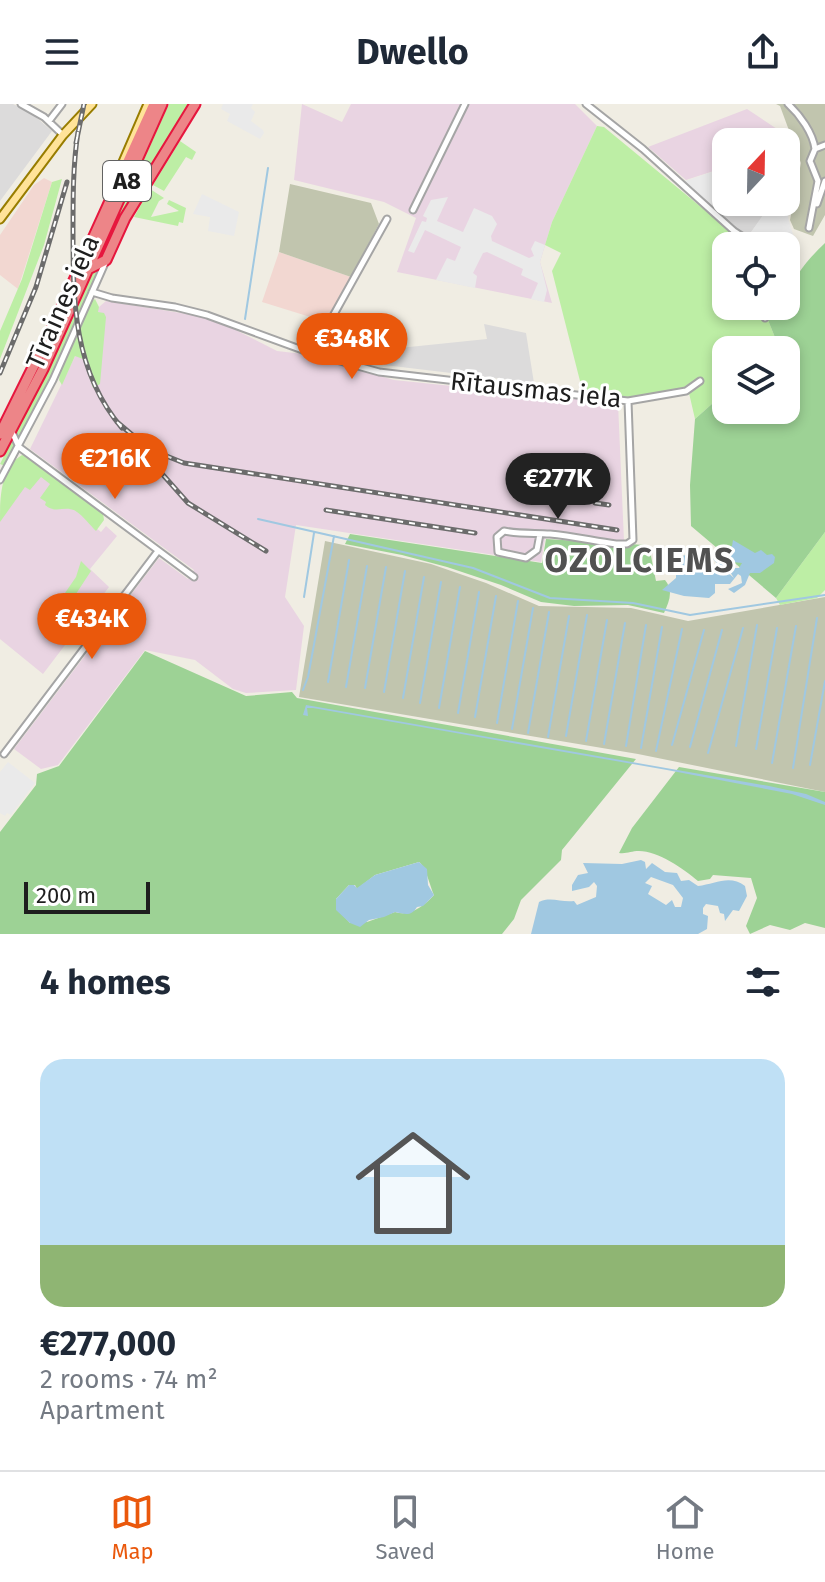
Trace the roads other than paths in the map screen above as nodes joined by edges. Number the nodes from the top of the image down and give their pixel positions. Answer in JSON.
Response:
{"nodes":[{"id":1,"x":21,"y":104,"type":"edge"},
{"id":2,"x":62,"y":104,"type":"edge"},
{"id":3,"x":92,"y":104,"type":"edge"},
{"id":4,"x":151,"y":104,"type":"edge"},
{"id":5,"x":162,"y":104,"type":"edge"},
{"id":6,"x":195,"y":104,"type":"edge"},
{"id":7,"x":465,"y":104,"type":"edge"},
{"id":8,"x":586,"y":104,"type":"edge"},
{"id":9,"x":788,"y":104,"type":"edge"},
{"id":10,"x":49,"y":121,"type":"junction"},
{"id":11,"x":63,"y":135,"type":"junction"},
{"id":12,"x":825,"y":145,"type":"edge"},
{"id":13,"x":815,"y":149,"type":"junction"},
{"id":14,"x":817,"y":176,"type":"junction"},
{"id":15,"x":825,"y":180,"type":"edge"},
{"id":16,"x":413,"y":210,"type":"dead end"},
{"id":17,"x":0,"y":219,"type":"edge"},
{"id":18,"x":387,"y":219,"type":"dead end"},
{"id":19,"x":736,"y":232,"type":"edge"},
{"id":20,"x":106,"y":260,"type":"junction"},
{"id":21,"x":90,"y":264,"type":"junction"},
{"id":22,"x":92,"y":292,"type":"junction"},
{"id":23,"x":308,"y":352,"type":"junction"},
{"id":24,"x":700,"y":381,"type":"dead end"},
{"id":25,"x":628,"y":401,"type":"junction"},
{"id":26,"x":12,"y":431,"type":"junction"},
{"id":27,"x":0,"y":434,"type":"edge"},
{"id":28,"x":19,"y":447,"type":"junction"},
{"id":29,"x":0,"y":451,"type":"edge"},
{"id":30,"x":0,"y":480,"type":"edge"},
{"id":31,"x":540,"y":534,"type":"junction"},
{"id":32,"x":158,"y":551,"type":"junction"},
{"id":33,"x":194,"y":577,"type":"dead end"},
{"id":34,"x":4,"y":754,"type":"dead end"}],
"edges":[{"from":1,"to":10,"type":"street"},
{"from":2,"to":10,"type":"street"},
{"from":3,"to":11,"type":"main road"},
{"from":4,"to":27,"type":"highway","number":"A8"},
{"from":5,"to":21,"type":"highway","number":"A8"},
{"from":6,"to":20,"type":"highway","name":"Tīraines iela"},
{"from":7,"to":16,"type":"street"},
{"from":8,"to":19,"type":"street"},
{"from":9,"to":13,"type":"street"},
{"from":10,"to":11,"type":"street"},
{"from":11,"to":17,"type":"main road"},
{"from":12,"to":13,"type":"street"},
{"from":13,"to":14,"type":"street"},
{"from":14,"to":15,"type":"street"},
{"from":14,"to":15,"type":"street"},
{"from":18,"to":23,"type":"street"},
{"from":20,"to":21,"type":"highway"},
{"from":20,"to":22,"type":"street","name":"Tīraines iela"},
{"from":21,"to":26,"type":"highway","number":"A8"},
{"from":22,"to":23,"type":"street","name":"Rītausmas iela"},
{"from":22,"to":28,"type":"street","name":"Tīraines iela"},
{"from":23,"to":25,"type":"street","name":"Rītausmas iela"},
{"from":24,"to":25,"type":"street","name":"Rītausmas iela"},
{"from":25,"to":31,"type":"street"},
{"from":26,"to":28,"type":"street"},
{"from":26,"to":29,"type":"highway","number":"A8"},
{"from":28,"to":30,"type":"street","name":"Tīraines iela"},
{"from":28,"to":32,"type":"street"},
{"from":31,"to":31,"type":"street"},
{"from":32,"to":33,"type":"street"},
{"from":32,"to":34,"type":"street"}]}
